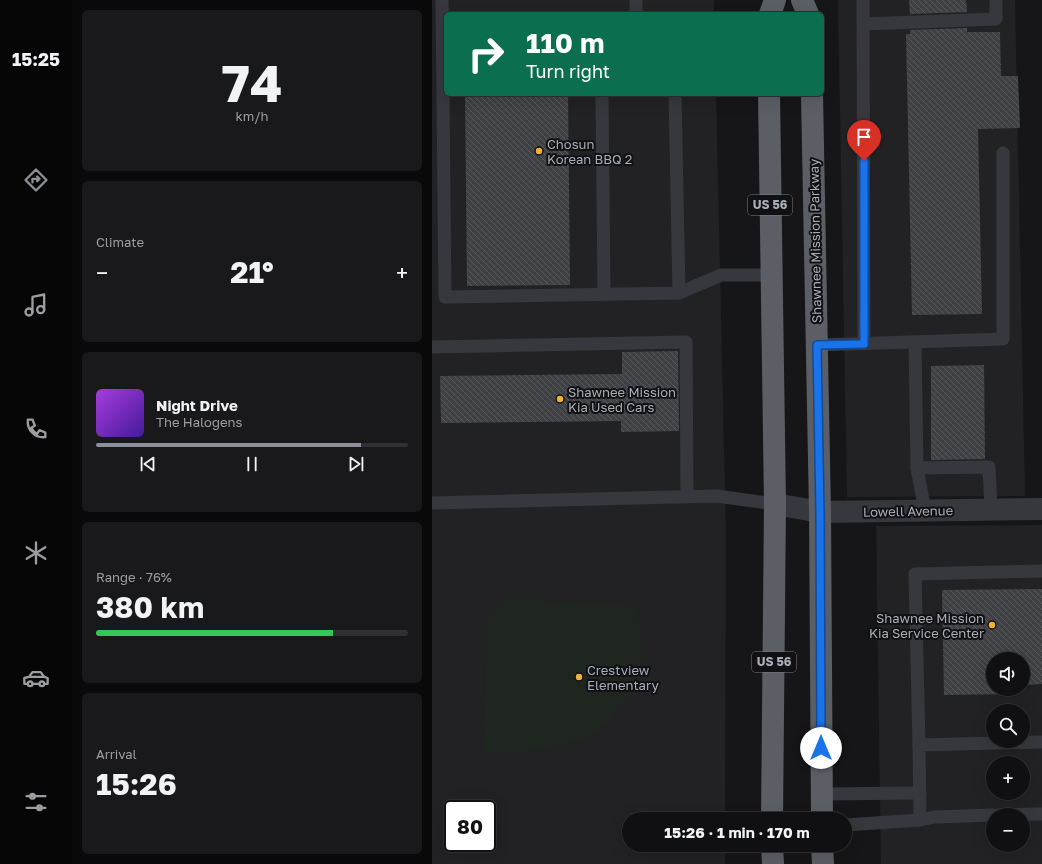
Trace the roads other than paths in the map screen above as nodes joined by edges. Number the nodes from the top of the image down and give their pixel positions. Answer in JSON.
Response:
{"nodes":[{"id":1,"x":442,"y":0,"type":"edge"},
{"id":2,"x":636,"y":0,"type":"edge"},
{"id":3,"x":775,"y":0,"type":"edge"},
{"id":4,"x":802,"y":0,"type":"edge"},
{"id":5,"x":863,"y":0,"type":"edge"},
{"id":6,"x":996,"y":0,"type":"edge"},
{"id":7,"x":636,"y":12,"type":"edge"},
{"id":8,"x":771,"y":12,"type":"edge"},
{"id":9,"x":807,"y":12,"type":"edge"},
{"id":10,"x":863,"y":24,"type":"junction"},
{"id":11,"x":602,"y":96,"type":"edge"},
{"id":12,"x":675,"y":96,"type":"edge"},
{"id":13,"x":769,"y":96,"type":"edge"},
{"id":14,"x":812,"y":96,"type":"edge"},
{"id":15,"x":1003,"y":153,"type":"dead end"},
{"id":16,"x":771,"y":276,"type":"junction"},
{"id":17,"x":679,"y":293,"type":"junction"},
{"id":18,"x":604,"y":294,"type":"junction"},
{"id":19,"x":915,"y":342,"type":"junction"},
{"id":20,"x":864,"y":344,"type":"junction"},
{"id":21,"x":817,"y":345,"type":"junction"},
{"id":22,"x":432,"y":347,"type":"edge"},
{"id":23,"x":917,"y":468,"type":"junction"},
{"id":24,"x":687,"y":496,"type":"junction"},
{"id":25,"x":432,"y":503,"type":"edge"},
{"id":26,"x":775,"y":504,"type":"junction"},
{"id":27,"x":1042,"y":509,"type":"edge"},
{"id":28,"x":991,"y":510,"type":"junction"},
{"id":29,"x":925,"y":511,"type":"junction"},
{"id":30,"x":820,"y":512,"type":"junction"},
{"id":31,"x":1042,"y":572,"type":"edge"},
{"id":32,"x":1042,"y":742,"type":"edge"},
{"id":33,"x":919,"y":745,"type":"junction"},
{"id":34,"x":920,"y":793,"type":"junction"},
{"id":35,"x":822,"y":794,"type":"junction"},
{"id":36,"x":772,"y":812,"type":"edge"},
{"id":37,"x":822,"y":812,"type":"edge"},
{"id":38,"x":1030,"y":814,"type":"edge"},
{"id":39,"x":1042,"y":814,"type":"edge"},
{"id":40,"x":986,"y":815,"type":"edge"},
{"id":41,"x":920,"y":820,"type":"junction"},
{"id":42,"x":852,"y":825,"type":"edge"},
{"id":43,"x":772,"y":852,"type":"edge"},
{"id":44,"x":822,"y":852,"type":"edge"},
{"id":45,"x":773,"y":864,"type":"edge"},
{"id":46,"x":823,"y":864,"type":"edge"}],
"edges":[{"from":1,"to":18,"type":"lane"},
{"from":2,"to":7,"type":"lane"},
{"from":3,"to":8,"type":"highway"},
{"from":4,"to":9,"type":"highway"},
{"from":5,"to":10,"type":"lane"},
{"from":6,"to":10,"type":"lane"},
{"from":10,"to":20,"type":"lane"},
{"from":11,"to":18,"type":"lane"},
{"from":12,"to":17,"type":"lane"},
{"from":13,"to":16,"type":"highway","number":"US 56"},
{"from":14,"to":21,"type":"highway","name":"Shawnee Mission Parkway"},
{"from":15,"to":19,"type":"lane"},
{"from":16,"to":17,"type":"lane"},
{"from":16,"to":26,"type":"highway","number":"US 56"},
{"from":17,"to":18,"type":"lane"},
{"from":19,"to":20,"type":"lane"},
{"from":19,"to":23,"type":"lane"},
{"from":20,"to":21,"type":"lane"},
{"from":21,"to":30,"type":"highway","name":"Shawnee Mission Parkway"},
{"from":22,"to":24,"type":"lane"},
{"from":23,"to":28,"type":"lane"},
{"from":23,"to":29,"type":"lane"},
{"from":24,"to":25,"type":"lane"},
{"from":24,"to":26,"type":"lane"},
{"from":26,"to":30,"type":"street","name":"Lowell Avenue"},
{"from":26,"to":36,"type":"highway","number":"US 56"},
{"from":27,"to":28,"type":"street","name":"Lowell Avenue"},
{"from":28,"to":29,"type":"street","name":"Lowell Avenue"},
{"from":29,"to":30,"type":"street","name":"Lowell Avenue"},
{"from":30,"to":35,"type":"highway","name":"Shawnee Mission Parkway"},
{"from":31,"to":33,"type":"lane"},
{"from":32,"to":33,"type":"lane"},
{"from":33,"to":34,"type":"lane"},
{"from":34,"to":35,"type":"lane"},
{"from":34,"to":41,"type":"lane"},
{"from":35,"to":37,"type":"highway","name":"Shawnee Mission Parkway"},
{"from":38,"to":39,"type":"lane"},
{"from":40,"to":41,"type":"lane"},
{"from":41,"to":42,"type":"lane"},
{"from":43,"to":45,"type":"highway"},
{"from":44,"to":46,"type":"highway"}]}
